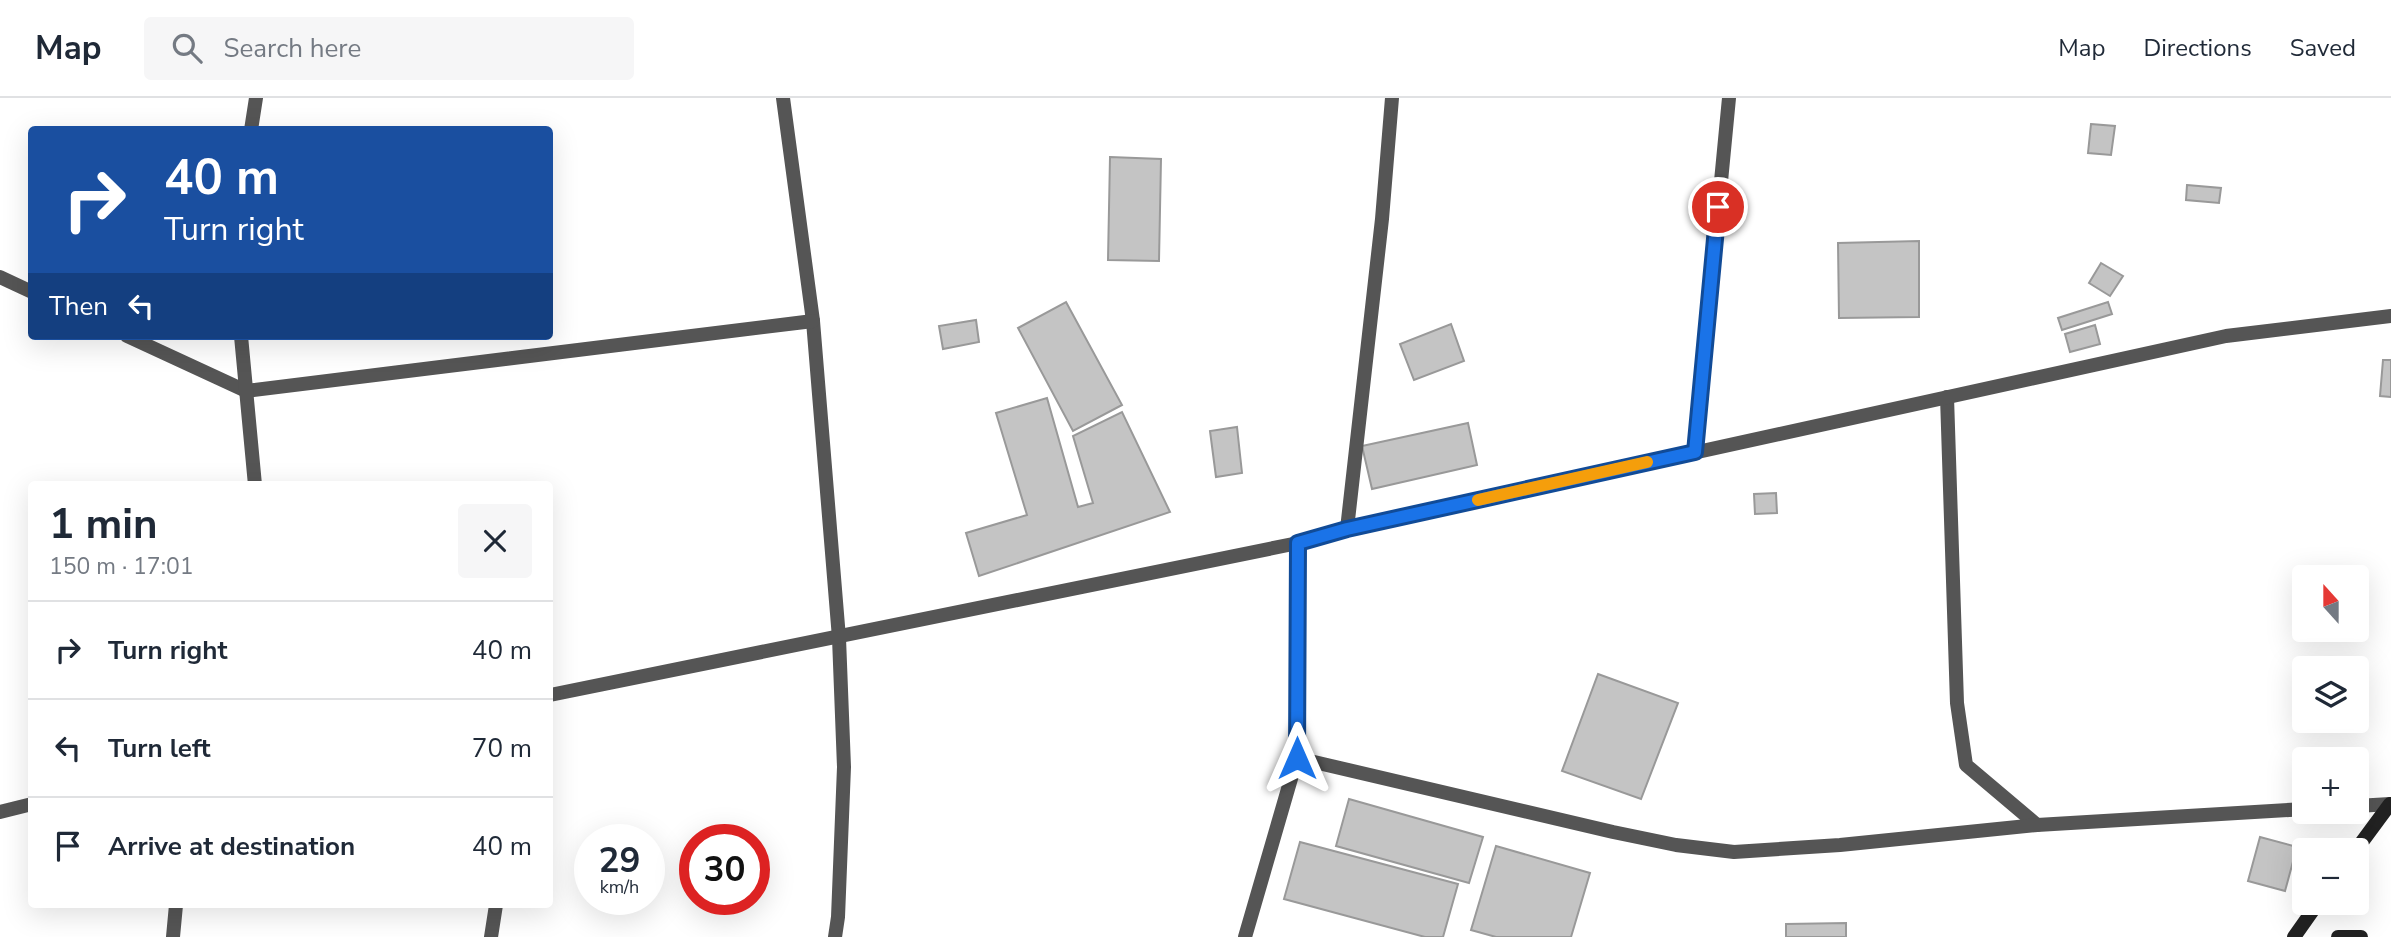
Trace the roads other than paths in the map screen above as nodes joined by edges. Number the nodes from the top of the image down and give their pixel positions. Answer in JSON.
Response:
{"nodes":[{"id":1,"x":256,"y":98,"type":"edge"},
{"id":2,"x":783,"y":98,"type":"edge"},
{"id":3,"x":1392,"y":98,"type":"edge"},
{"id":4,"x":1729,"y":98,"type":"edge"},
{"id":5,"x":252,"y":126,"type":"edge"},
{"id":6,"x":0,"y":277,"type":"edge"},
{"id":7,"x":28,"y":290,"type":"edge"},
{"id":8,"x":2391,"y":316,"type":"edge"},
{"id":9,"x":813,"y":321,"type":"junction"},
{"id":10,"x":136,"y":340,"type":"edge"},
{"id":11,"x":241,"y":340,"type":"edge"},
{"id":12,"x":246,"y":391,"type":"junction"},
{"id":13,"x":1947,"y":397,"type":"junction"},
{"id":14,"x":1695,"y":452,"type":"junction"},
{"id":15,"x":255,"y":481,"type":"edge"},
{"id":16,"x":1347,"y":529,"type":"junction"},
{"id":17,"x":1298,"y":543,"type":"junction"},
{"id":18,"x":839,"y":638,"type":"junction"},
{"id":19,"x":553,"y":694,"type":"edge"},
{"id":20,"x":1297,"y":758,"type":"junction"},
{"id":21,"x":28,"y":805,"type":"edge"},
{"id":22,"x":2369,"y":806,"type":"edge"},
{"id":23,"x":2391,"y":806,"type":"edge"},
{"id":24,"x":2292,"y":810,"type":"edge"},
{"id":25,"x":0,"y":811,"type":"edge"},
{"id":26,"x":2037,"y":825,"type":"junction"},
{"id":27,"x":2366,"y":838,"type":"edge"},
{"id":28,"x":176,"y":908,"type":"edge"},
{"id":29,"x":496,"y":908,"type":"edge"},
{"id":30,"x":2310,"y":915,"type":"edge"},
{"id":31,"x":173,"y":937,"type":"edge"},
{"id":32,"x":491,"y":937,"type":"edge"},
{"id":33,"x":835,"y":937,"type":"edge"},
{"id":34,"x":1245,"y":937,"type":"edge"},
{"id":35,"x":2294,"y":937,"type":"edge"},
{"id":36,"x":2338,"y":937,"type":"edge"},
{"id":37,"x":2361,"y":937,"type":"edge"}],
"edges":[{"from":1,"to":5,"type":"street"},
{"from":2,"to":9,"type":"street"},
{"from":3,"to":16,"type":"street"},
{"from":4,"to":14,"type":"street"},
{"from":6,"to":7,"type":"street"},
{"from":8,"to":13,"type":"street"},
{"from":9,"to":12,"type":"street"},
{"from":9,"to":18,"type":"street"},
{"from":10,"to":12,"type":"street"},
{"from":11,"to":12,"type":"street"},
{"from":12,"to":15,"type":"street"},
{"from":13,"to":14,"type":"street"},
{"from":13,"to":26,"type":"street"},
{"from":14,"to":16,"type":"street"},
{"from":16,"to":17,"type":"street"},
{"from":17,"to":18,"type":"street"},
{"from":17,"to":20,"type":"street"},
{"from":18,"to":19,"type":"street"},
{"from":18,"to":33,"type":"street"},
{"from":20,"to":26,"type":"street"},
{"from":20,"to":34,"type":"street"},
{"from":21,"to":25,"type":"street"},
{"from":22,"to":23,"type":"street"},
{"from":23,"to":27,"type":"main road"},
{"from":24,"to":26,"type":"street"},
{"from":28,"to":31,"type":"street"},
{"from":29,"to":32,"type":"street"},
{"from":30,"to":35,"type":"main road"},
{"from":36,"to":37,"type":"main road"}]}
